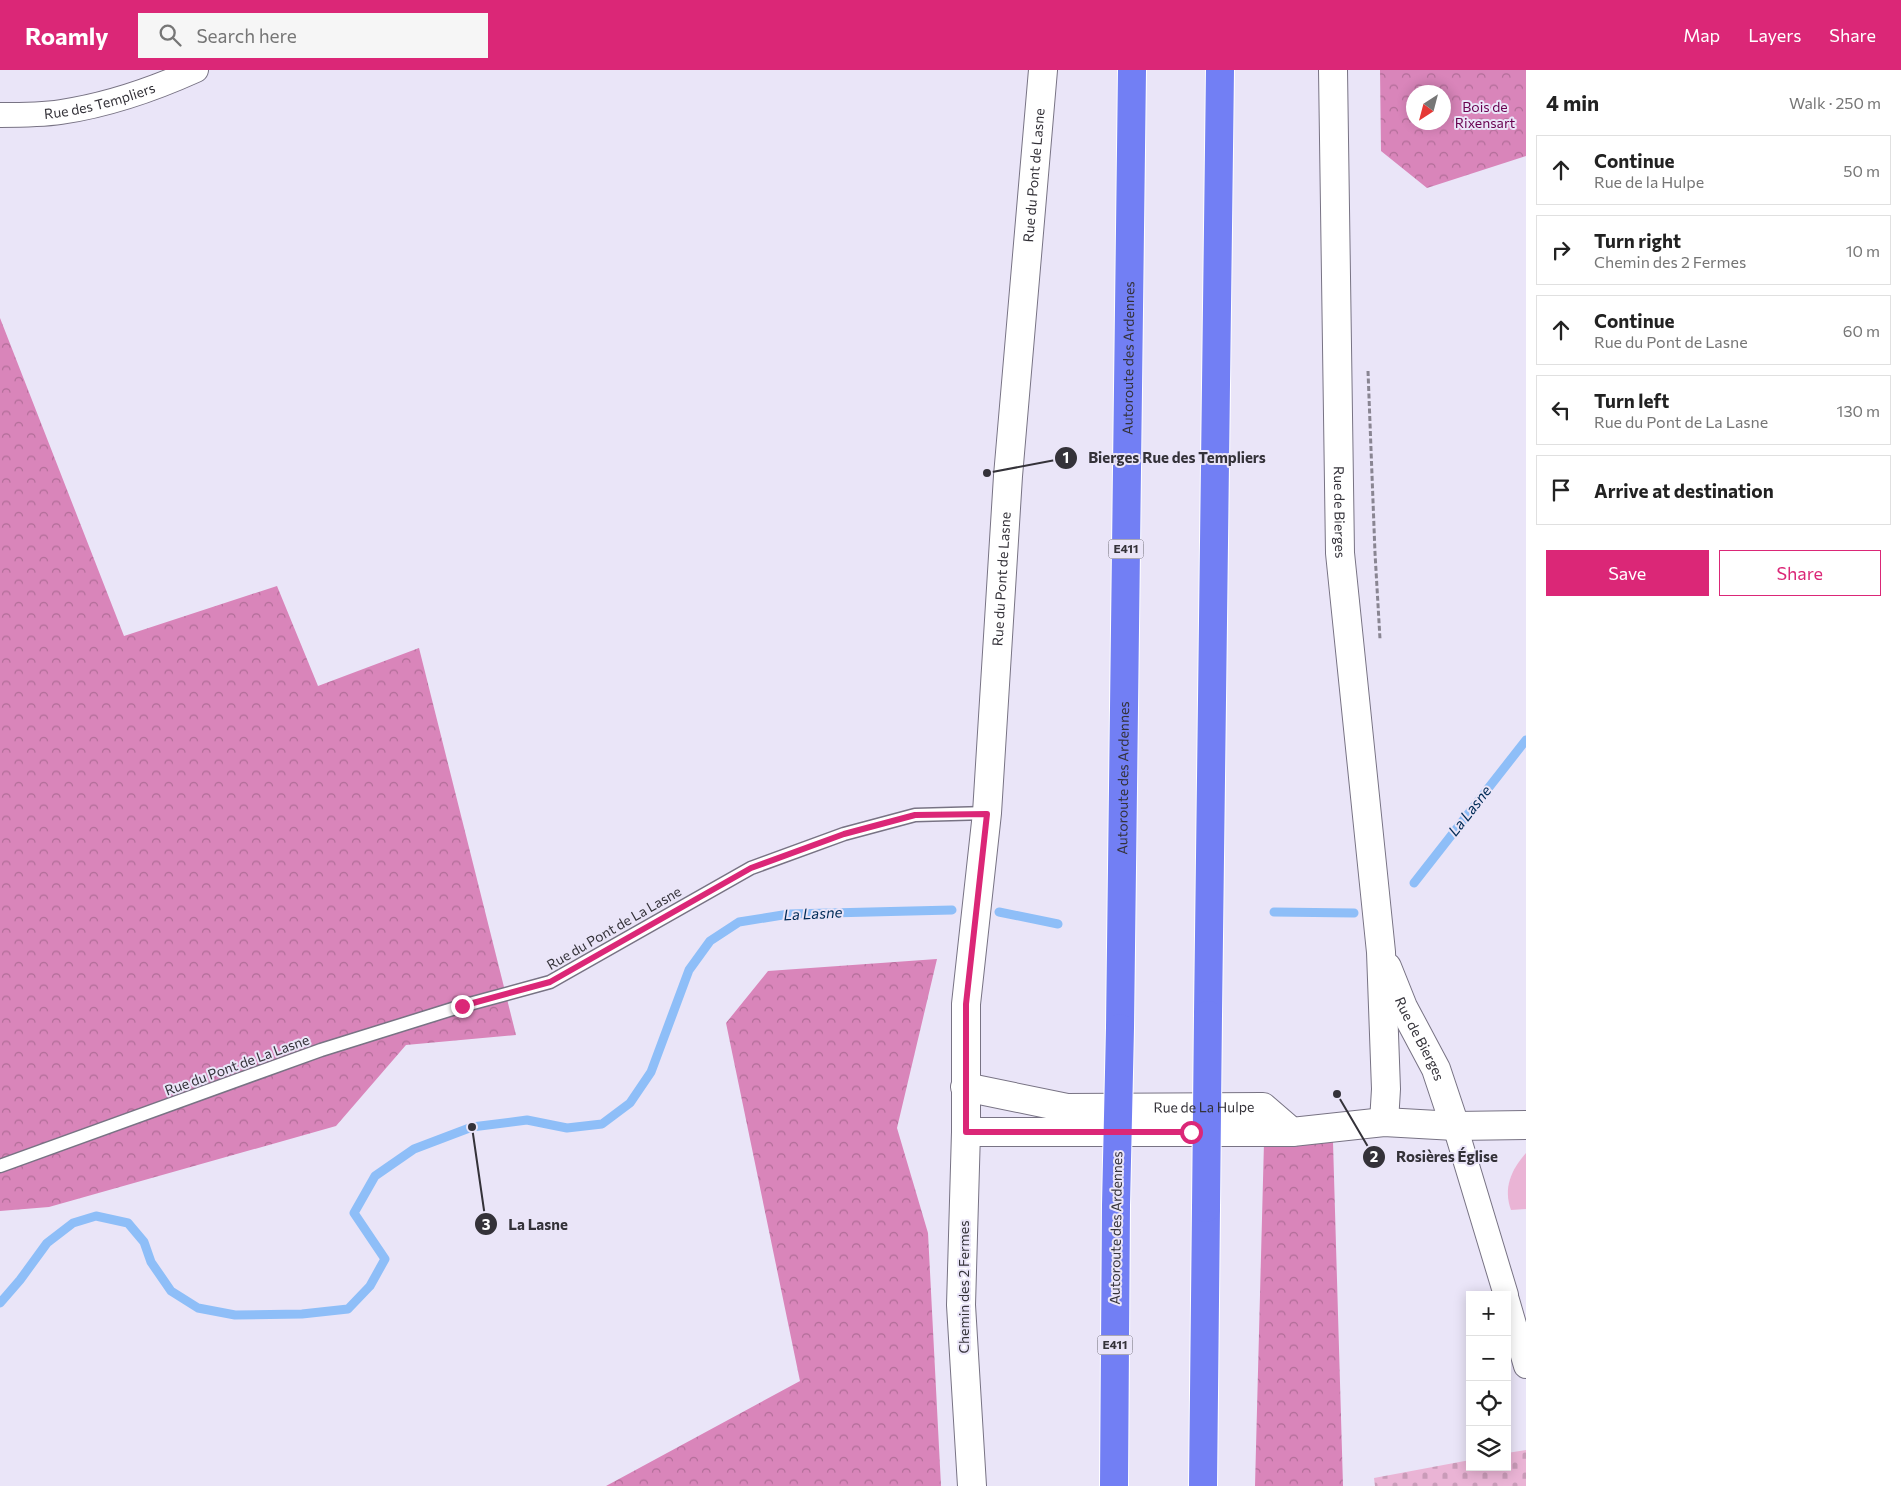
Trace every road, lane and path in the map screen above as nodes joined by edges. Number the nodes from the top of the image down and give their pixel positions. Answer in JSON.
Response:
{"nodes":[{"id":1,"x":196,"y":70,"type":"edge"},
{"id":2,"x":1043,"y":70,"type":"edge"},
{"id":3,"x":1132,"y":70,"type":"edge"},
{"id":4,"x":1220,"y":70,"type":"edge"},
{"id":5,"x":1333,"y":70,"type":"edge"},
{"id":6,"x":0,"y":115,"type":"edge"},
{"id":7,"x":1368,"y":365,"type":"dead end"},
{"id":8,"x":1380,"y":643,"type":"dead end"},
{"id":9,"x":987,"y":814,"type":"junction"},
{"id":10,"x":1380,"y":952,"type":"junction"},
{"id":11,"x":965,"y":1087,"type":"junction"},
{"id":12,"x":1384,"y":1122,"type":"junction"},
{"id":13,"x":1526,"y":1125,"type":"edge"},
{"id":14,"x":1455,"y":1126,"type":"junction"},
{"id":15,"x":966,"y":1132,"type":"junction"},
{"id":16,"x":1292,"y":1132,"type":"junction"},
{"id":17,"x":0,"y":1166,"type":"edge"},
{"id":18,"x":1505,"y":1291,"type":"edge"},
{"id":19,"x":1511,"y":1314,"type":"edge"},
{"id":20,"x":1526,"y":1366,"type":"edge"},
{"id":21,"x":972,"y":1486,"type":"edge"},
{"id":22,"x":1114,"y":1486,"type":"edge"},
{"id":23,"x":1203,"y":1486,"type":"edge"}],
"edges":[{"from":1,"to":6,"type":"street","name":"Rue des Templiers"},
{"from":2,"to":9,"type":"street","name":"Rue du Pont de Lasne"},
{"from":3,"to":22,"type":"highway","name":"Autoroute des Ardennes","number":"E411","bridge":true},
{"from":4,"to":23,"type":"highway","bridge":true},
{"from":5,"to":10,"type":"street","name":"Rue de Bierges"},
{"from":7,"to":8,"type":"path"},
{"from":9,"to":11,"type":"street","name":"Rue du Pont de Lasne"},
{"from":9,"to":17,"type":"lane","name":"Rue du Pont de La Lasne"},
{"from":10,"to":12,"type":"street","name":"Rue de Bierges"},
{"from":10,"to":14,"type":"street","name":"Rue de Bierges"},
{"from":11,"to":15,"type":"street","name":"Chemin des 2 Fermes"},
{"from":11,"to":16,"type":"street","name":"Rue de La Hulpe"},
{"from":12,"to":14,"type":"street"},
{"from":12,"to":16,"type":"street"},
{"from":13,"to":14,"type":"street"},
{"from":14,"to":18,"type":"street"},
{"from":15,"to":16,"type":"street","name":"Rue de La Hulpe"},
{"from":15,"to":21,"type":"street","name":"Chemin des 2 Fermes"},
{"from":19,"to":20,"type":"street"}]}
